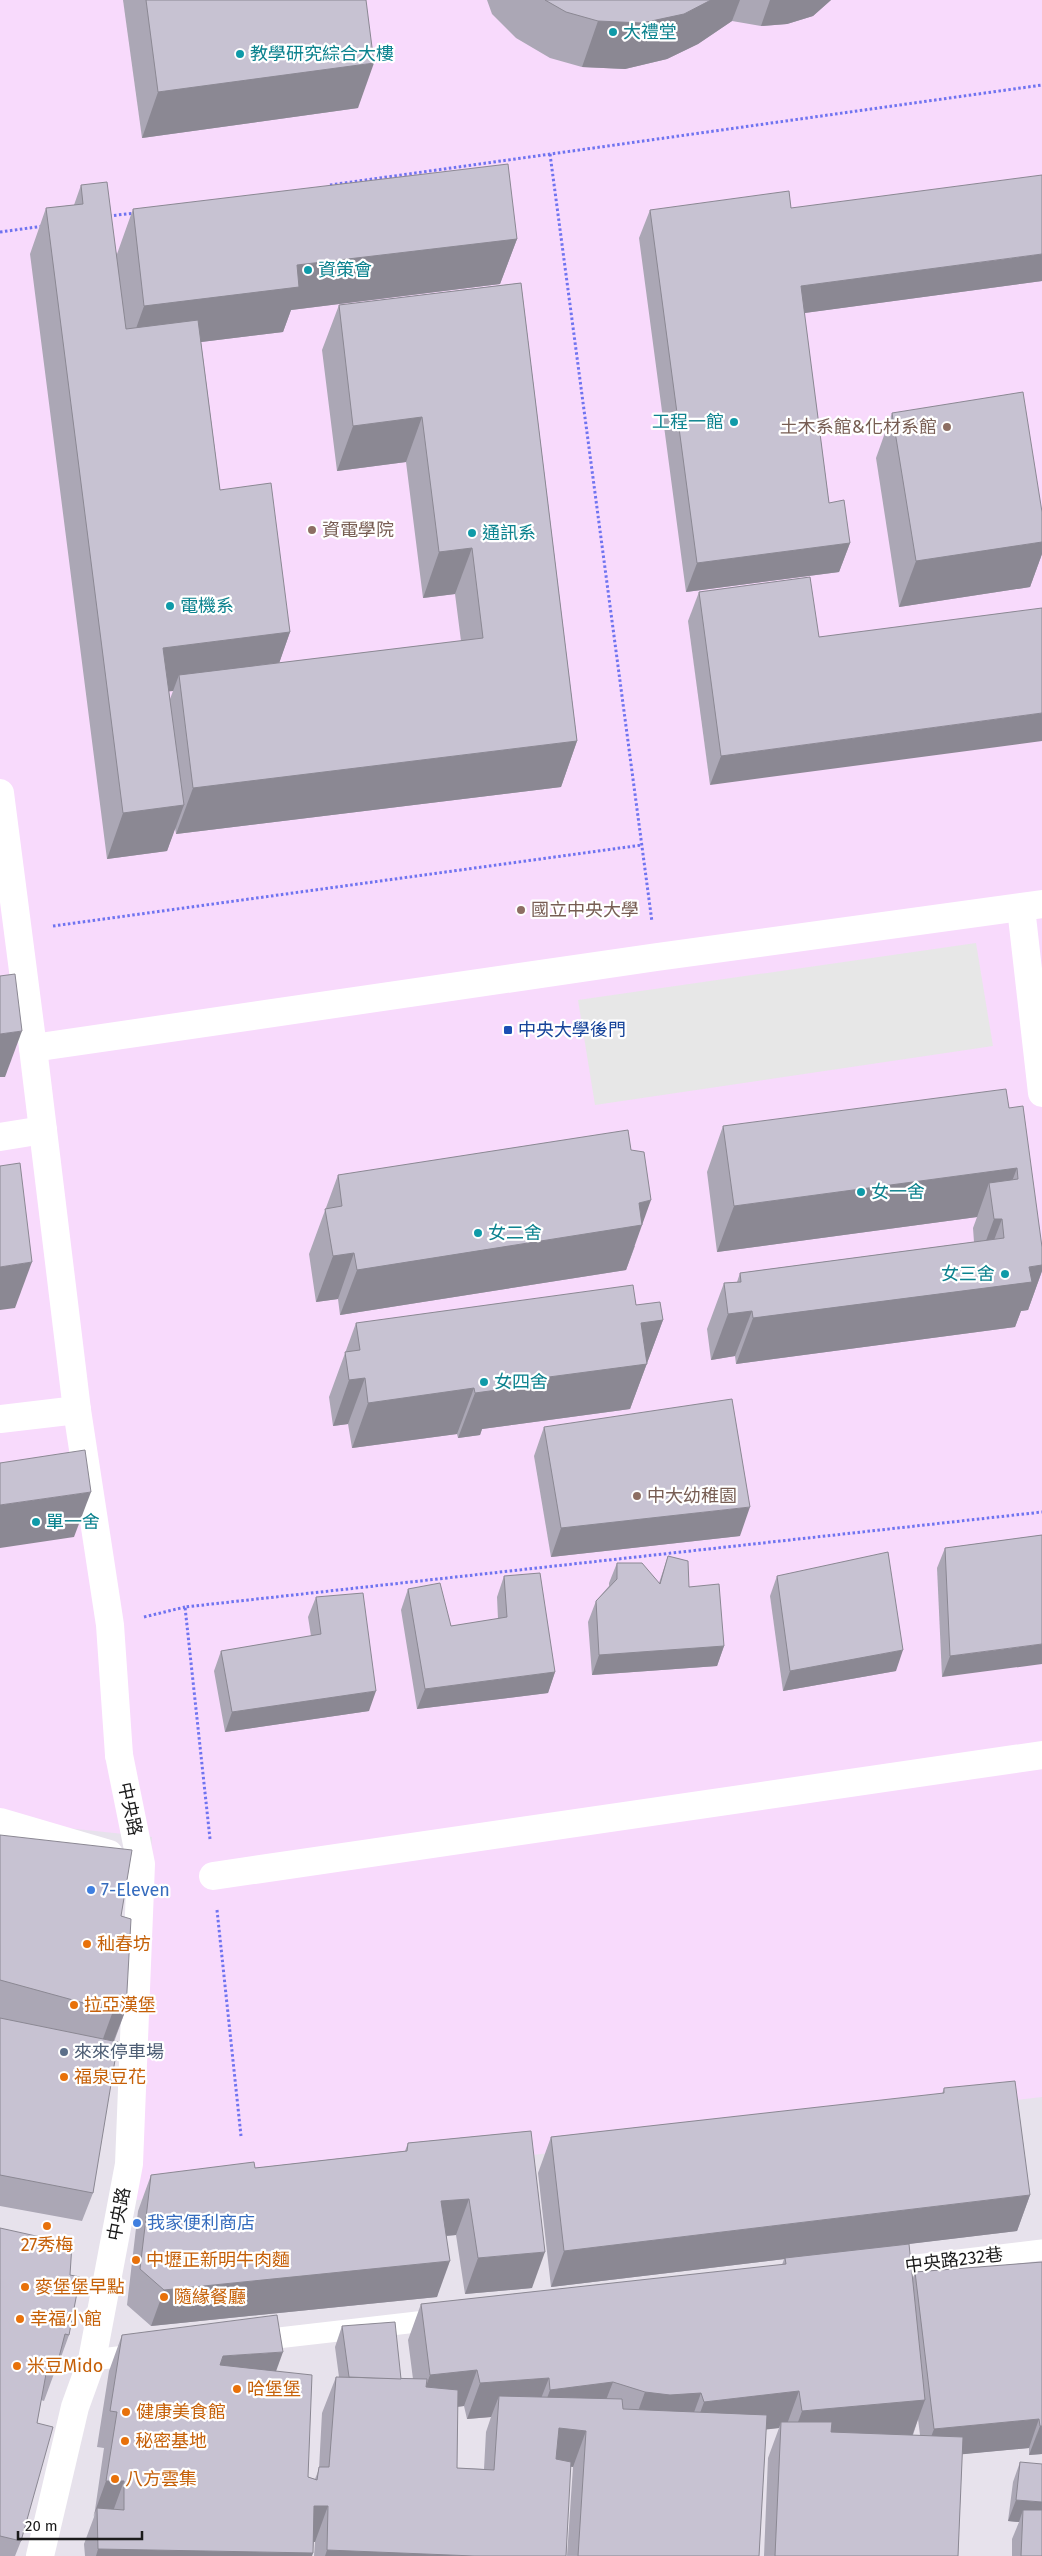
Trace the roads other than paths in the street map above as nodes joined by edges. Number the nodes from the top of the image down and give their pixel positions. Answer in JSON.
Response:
{"nodes":[{"id":1,"x":0,"y":793,"type":"edge"},
{"id":2,"x":1031,"y":906,"type":"edge"},
{"id":3,"x":33,"y":1048,"type":"junction"},
{"id":4,"x":1042,"y":1093,"type":"edge"},
{"id":5,"x":44,"y":1130,"type":"junction"},
{"id":6,"x":0,"y":1137,"type":"edge"},
{"id":7,"x":77,"y":1410,"type":"junction"},
{"id":8,"x":0,"y":1419,"type":"edge"},
{"id":9,"x":1042,"y":1755,"type":"edge"},
{"id":10,"x":0,"y":1822,"type":"edge"},
{"id":11,"x":141,"y":1864,"type":"junction"},
{"id":12,"x":214,"y":1876,"type":"road end"},
{"id":13,"x":1042,"y":2250,"type":"edge"},
{"id":14,"x":864,"y":2271,"type":"edge"},
{"id":15,"x":458,"y":2318,"type":"edge"},
{"id":16,"x":231,"y":2344,"type":"edge"},
{"id":17,"x":161,"y":2352,"type":"edge"},
{"id":18,"x":92,"y":2360,"type":"junction"},
{"id":19,"x":40,"y":2556,"type":"edge"}],
"edges":[{"from":1,"to":3,"type":"street","name":"中央路"},
{"from":2,"to":3,"type":"street"},
{"from":2,"to":4,"type":"street"},
{"from":3,"to":5,"type":"street","name":"中央路"},
{"from":5,"to":6,"type":"street"},
{"from":5,"to":7,"type":"street","name":"中央路"},
{"from":7,"to":8,"type":"street"},
{"from":7,"to":11,"type":"street","name":"中央路"},
{"from":9,"to":12,"type":"street"},
{"from":10,"to":11,"type":"street","name":"中央路"},
{"from":11,"to":18,"type":"street","name":"中央路"},
{"from":13,"to":14,"type":"lane","name":"中央路232巷"},
{"from":15,"to":16,"type":"lane"},
{"from":17,"to":18,"type":"lane"},
{"from":18,"to":19,"type":"street","name":"中央路"}]}
